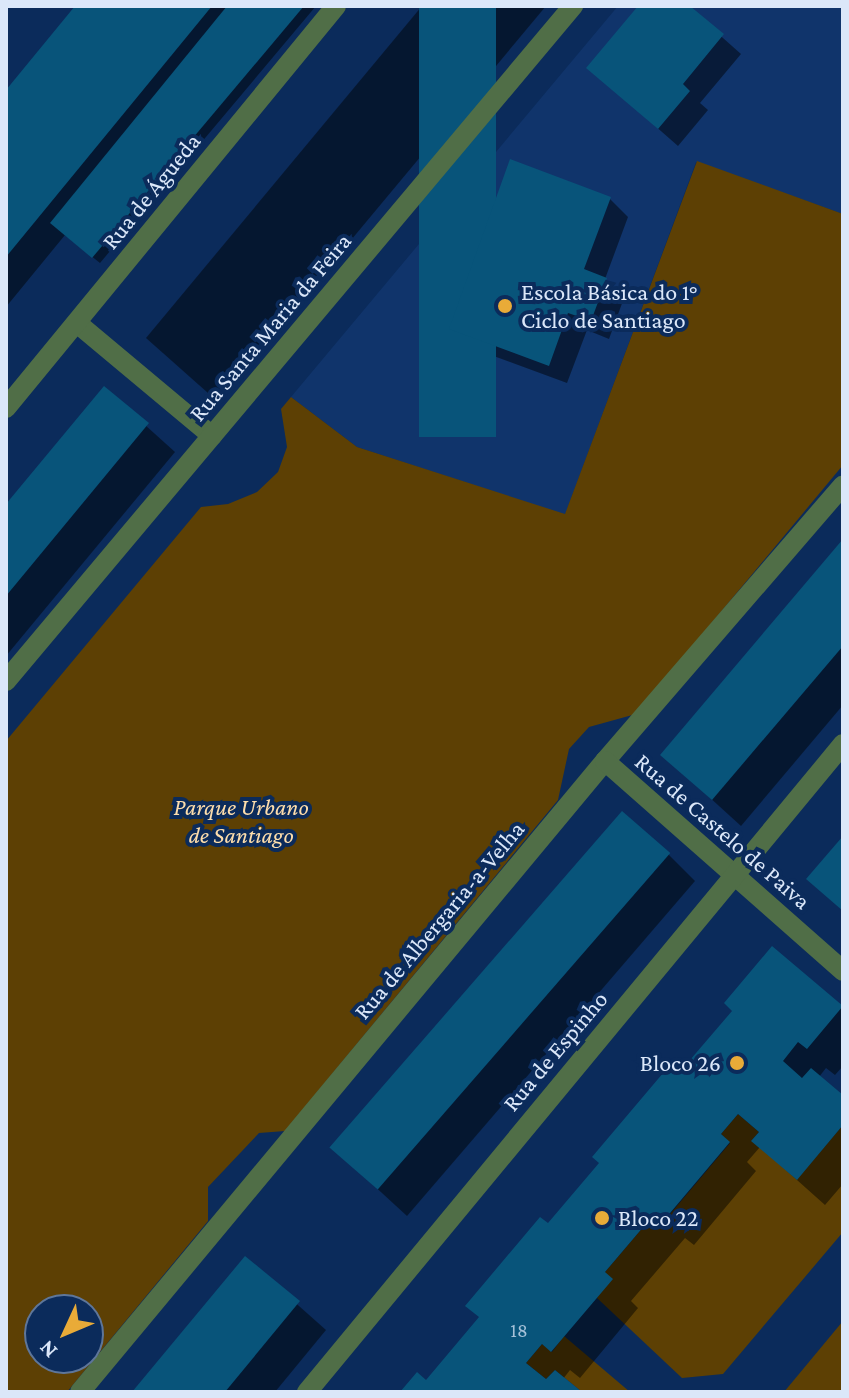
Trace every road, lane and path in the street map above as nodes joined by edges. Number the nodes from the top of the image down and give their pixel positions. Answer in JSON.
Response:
{"nodes":[{"id":1,"x":336,"y":6,"type":"edge"},
{"id":2,"x":573,"y":6,"type":"edge"},
{"id":3,"x":77,"y":323,"type":"junction"},
{"id":4,"x":6,"y":408,"type":"edge"},
{"id":5,"x":212,"y":436,"type":"junction"},
{"id":6,"x":843,"y":485,"type":"edge"},
{"id":7,"x":6,"y":681,"type":"edge"},
{"id":8,"x":843,"y":744,"type":"edge"},
{"id":9,"x":605,"y":761,"type":"junction"},
{"id":10,"x":734,"y":874,"type":"junction"},
{"id":11,"x":843,"y":971,"type":"edge"},
{"id":12,"x":80,"y":1392,"type":"edge"},
{"id":13,"x":307,"y":1392,"type":"edge"}],
"edges":[{"from":1,"to":3,"type":"street","name":"Rua de Águeda"},
{"from":2,"to":5,"type":"street","name":"Rua Santa Maria da Feira"},
{"from":3,"to":4,"type":"street","name":"Rua de Águeda"},
{"from":3,"to":5,"type":"street"},
{"from":5,"to":7,"type":"street","name":"Rua Santa Maria da Feira"},
{"from":6,"to":9,"type":"street","name":"Rua de Albergaria-a-Velha"},
{"from":8,"to":10,"type":"street","name":"Rua de Espinho"},
{"from":9,"to":10,"type":"street","name":"Rua de Castelo de Paiva"},
{"from":9,"to":12,"type":"street","name":"Rua de Albergaria-a-Velha"},
{"from":10,"to":11,"type":"street","name":"Rua de Castelo de Paiva"},
{"from":10,"to":13,"type":"street","name":"Rua de Espinho"}]}
